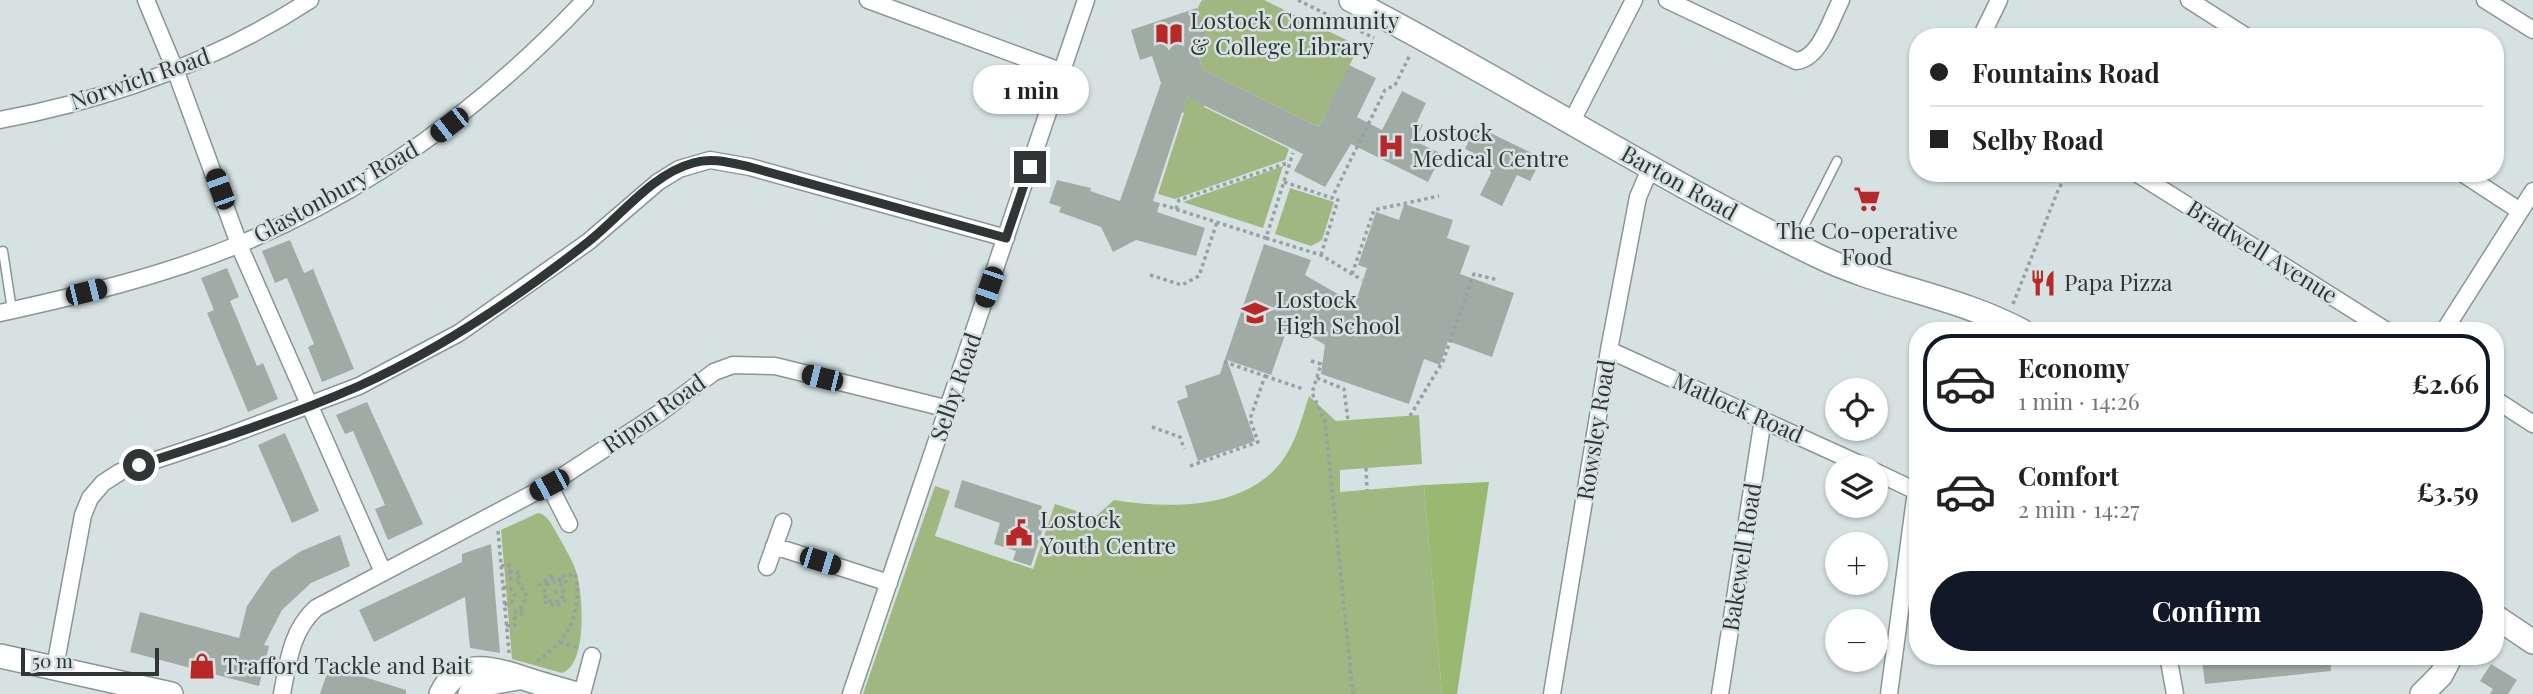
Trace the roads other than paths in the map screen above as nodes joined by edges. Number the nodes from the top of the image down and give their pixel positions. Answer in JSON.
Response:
{"nodes":[{"id":1,"x":146,"y":0,"type":"edge"},
{"id":2,"x":310,"y":0,"type":"edge"},
{"id":3,"x":585,"y":0,"type":"edge"},
{"id":4,"x":868,"y":0,"type":"edge"},
{"id":5,"x":1086,"y":0,"type":"edge"},
{"id":6,"x":1351,"y":0,"type":"edge"},
{"id":7,"x":1634,"y":0,"type":"edge"},
{"id":8,"x":1667,"y":0,"type":"edge"},
{"id":9,"x":1841,"y":0,"type":"edge"},
{"id":10,"x":1999,"y":0,"type":"edge"},
{"id":11,"x":2189,"y":0,"type":"edge"},
{"id":12,"x":2485,"y":0,"type":"edge"},
{"id":13,"x":1985,"y":28,"type":"edge"},
{"id":14,"x":2233,"y":28,"type":"edge"},
{"id":15,"x":2533,"y":30,"type":"edge"},
{"id":16,"x":176,"y":72,"type":"junction"},
{"id":17,"x":1063,"y":72,"type":"junction"},
{"id":18,"x":0,"y":120,"type":"edge"},
{"id":19,"x":1572,"y":121,"type":"junction"},
{"id":20,"x":1837,"y":161,"type":"dead end"},
{"id":21,"x":1650,"y":169,"type":"junction"},
{"id":22,"x":2150,"y":182,"type":"edge"},
{"id":23,"x":2476,"y":182,"type":"edge"},
{"id":24,"x":2533,"y":191,"type":"edge"},
{"id":25,"x":2520,"y":211,"type":"junction"},
{"id":26,"x":1006,"y":238,"type":"junction"},
{"id":27,"x":1795,"y":244,"type":"junction"},
{"id":28,"x":240,"y":245,"type":"junction"},
{"id":29,"x":0,"y":252,"type":"edge"},
{"id":30,"x":6,"y":312,"type":"edge"},
{"id":31,"x":2004,"y":322,"type":"edge"},
{"id":32,"x":2373,"y":322,"type":"edge"},
{"id":33,"x":2450,"y":322,"type":"edge"},
{"id":34,"x":1609,"y":350,"type":"junction"},
{"id":35,"x":2504,"y":405,"type":"edge"},
{"id":36,"x":310,"y":406,"type":"junction"},
{"id":37,"x":949,"y":409,"type":"junction"},
{"id":38,"x":1763,"y":419,"type":"junction"},
{"id":39,"x":2533,"y":424,"type":"edge"},
{"id":40,"x":1840,"y":455,"type":"edge"},
{"id":41,"x":1888,"y":478,"type":"edge"},
{"id":42,"x":549,"y":485,"type":"junction"},
{"id":43,"x":1909,"y":487,"type":"edge"},
{"id":44,"x":783,"y":522,"type":"dead end"},
{"id":45,"x":569,"y":524,"type":"dead end"},
{"id":46,"x":774,"y":546,"type":"junction"},
{"id":47,"x":1909,"y":549,"type":"edge"},
{"id":48,"x":767,"y":567,"type":"dead end"},
{"id":49,"x":383,"y":572,"type":"junction"},
{"id":50,"x":889,"y":583,"type":"junction"},
{"id":51,"x":2504,"y":622,"type":"edge"},
{"id":52,"x":2533,"y":642,"type":"edge"},
{"id":53,"x":587,"y":652,"type":"road end"},
{"id":54,"x":0,"y":656,"type":"edge"},
{"id":55,"x":2170,"y":665,"type":"edge"},
{"id":56,"x":2446,"y":665,"type":"edge"},
{"id":57,"x":55,"y":667,"type":"junction"},
{"id":58,"x":521,"y":671,"type":"junction"},
{"id":59,"x":171,"y":694,"type":"edge"},
{"id":60,"x":282,"y":694,"type":"edge"},
{"id":61,"x":441,"y":694,"type":"edge"},
{"id":62,"x":470,"y":694,"type":"edge"},
{"id":63,"x":579,"y":694,"type":"edge"},
{"id":64,"x":851,"y":694,"type":"edge"},
{"id":65,"x":1552,"y":694,"type":"edge"},
{"id":66,"x":1720,"y":694,"type":"edge"},
{"id":67,"x":1889,"y":694,"type":"edge"},
{"id":68,"x":2175,"y":694,"type":"edge"},
{"id":69,"x":2422,"y":694,"type":"edge"}],
"edges":[{"from":1,"to":16,"type":"street"},
{"from":2,"to":16,"type":"street","name":"Norwich Road"},
{"from":3,"to":28,"type":"street","name":"Glastonbury Road"},
{"from":4,"to":17,"type":"street"},
{"from":5,"to":17,"type":"street","name":"Selby Road"},
{"from":6,"to":19,"type":"street","name":"Barton Road"},
{"from":7,"to":19,"type":"street"},
{"from":8,"to":9,"type":"street"},
{"from":10,"to":13,"type":"street"},
{"from":11,"to":14,"type":"street"},
{"from":12,"to":15,"type":"street"},
{"from":16,"to":18,"type":"street","name":"Norwich Road"},
{"from":16,"to":28,"type":"street"},
{"from":17,"to":26,"type":"street","name":"Selby Road"},
{"from":19,"to":21,"type":"street","name":"Barton Road"},
{"from":20,"to":27,"type":"lane"},
{"from":21,"to":27,"type":"street","name":"Barton Road"},
{"from":21,"to":34,"type":"street","name":"Rowsley Road"},
{"from":22,"to":32,"type":"street","name":"Bradwell Avenue"},
{"from":23,"to":25,"type":"street"},
{"from":24,"to":25,"type":"street"},
{"from":25,"to":33,"type":"street"},
{"from":26,"to":36,"type":"street"},
{"from":26,"to":37,"type":"street","name":"Selby Road"},
{"from":27,"to":31,"type":"street","name":"Barton Road"},
{"from":28,"to":30,"type":"street","name":"Glastonbury Road"},
{"from":28,"to":36,"type":"street"},
{"from":29,"to":30,"type":"lane"},
{"from":34,"to":38,"type":"street","name":"Matlock Road"},
{"from":34,"to":65,"type":"street","name":"Rowsley Road"},
{"from":35,"to":39,"type":"street"},
{"from":36,"to":49,"type":"street"},
{"from":36,"to":57,"type":"street"},
{"from":37,"to":42,"type":"street","name":"Ripon Road"},
{"from":37,"to":50,"type":"street","name":"Selby Road"},
{"from":38,"to":40,"type":"street","name":"Matlock Road"},
{"from":38,"to":66,"type":"street","name":"Bakewell Road"},
{"from":41,"to":43,"type":"street"},
{"from":42,"to":45,"type":"street"},
{"from":42,"to":49,"type":"street","name":"Ripon Road"},
{"from":44,"to":46,"type":"street"},
{"from":46,"to":48,"type":"street"},
{"from":46,"to":50,"type":"street"},
{"from":47,"to":67,"type":"street"},
{"from":49,"to":60,"type":"street","name":"Ripon Road"},
{"from":50,"to":64,"type":"street","name":"Selby Road"},
{"from":51,"to":52,"type":"street"},
{"from":53,"to":63,"type":"street"},
{"from":54,"to":57,"type":"street"},
{"from":55,"to":68,"type":"street"},
{"from":56,"to":69,"type":"street"},
{"from":57,"to":59,"type":"street"},
{"from":58,"to":61,"type":"street"},
{"from":58,"to":62,"type":"street"},
{"from":58,"to":63,"type":"street"}]}
